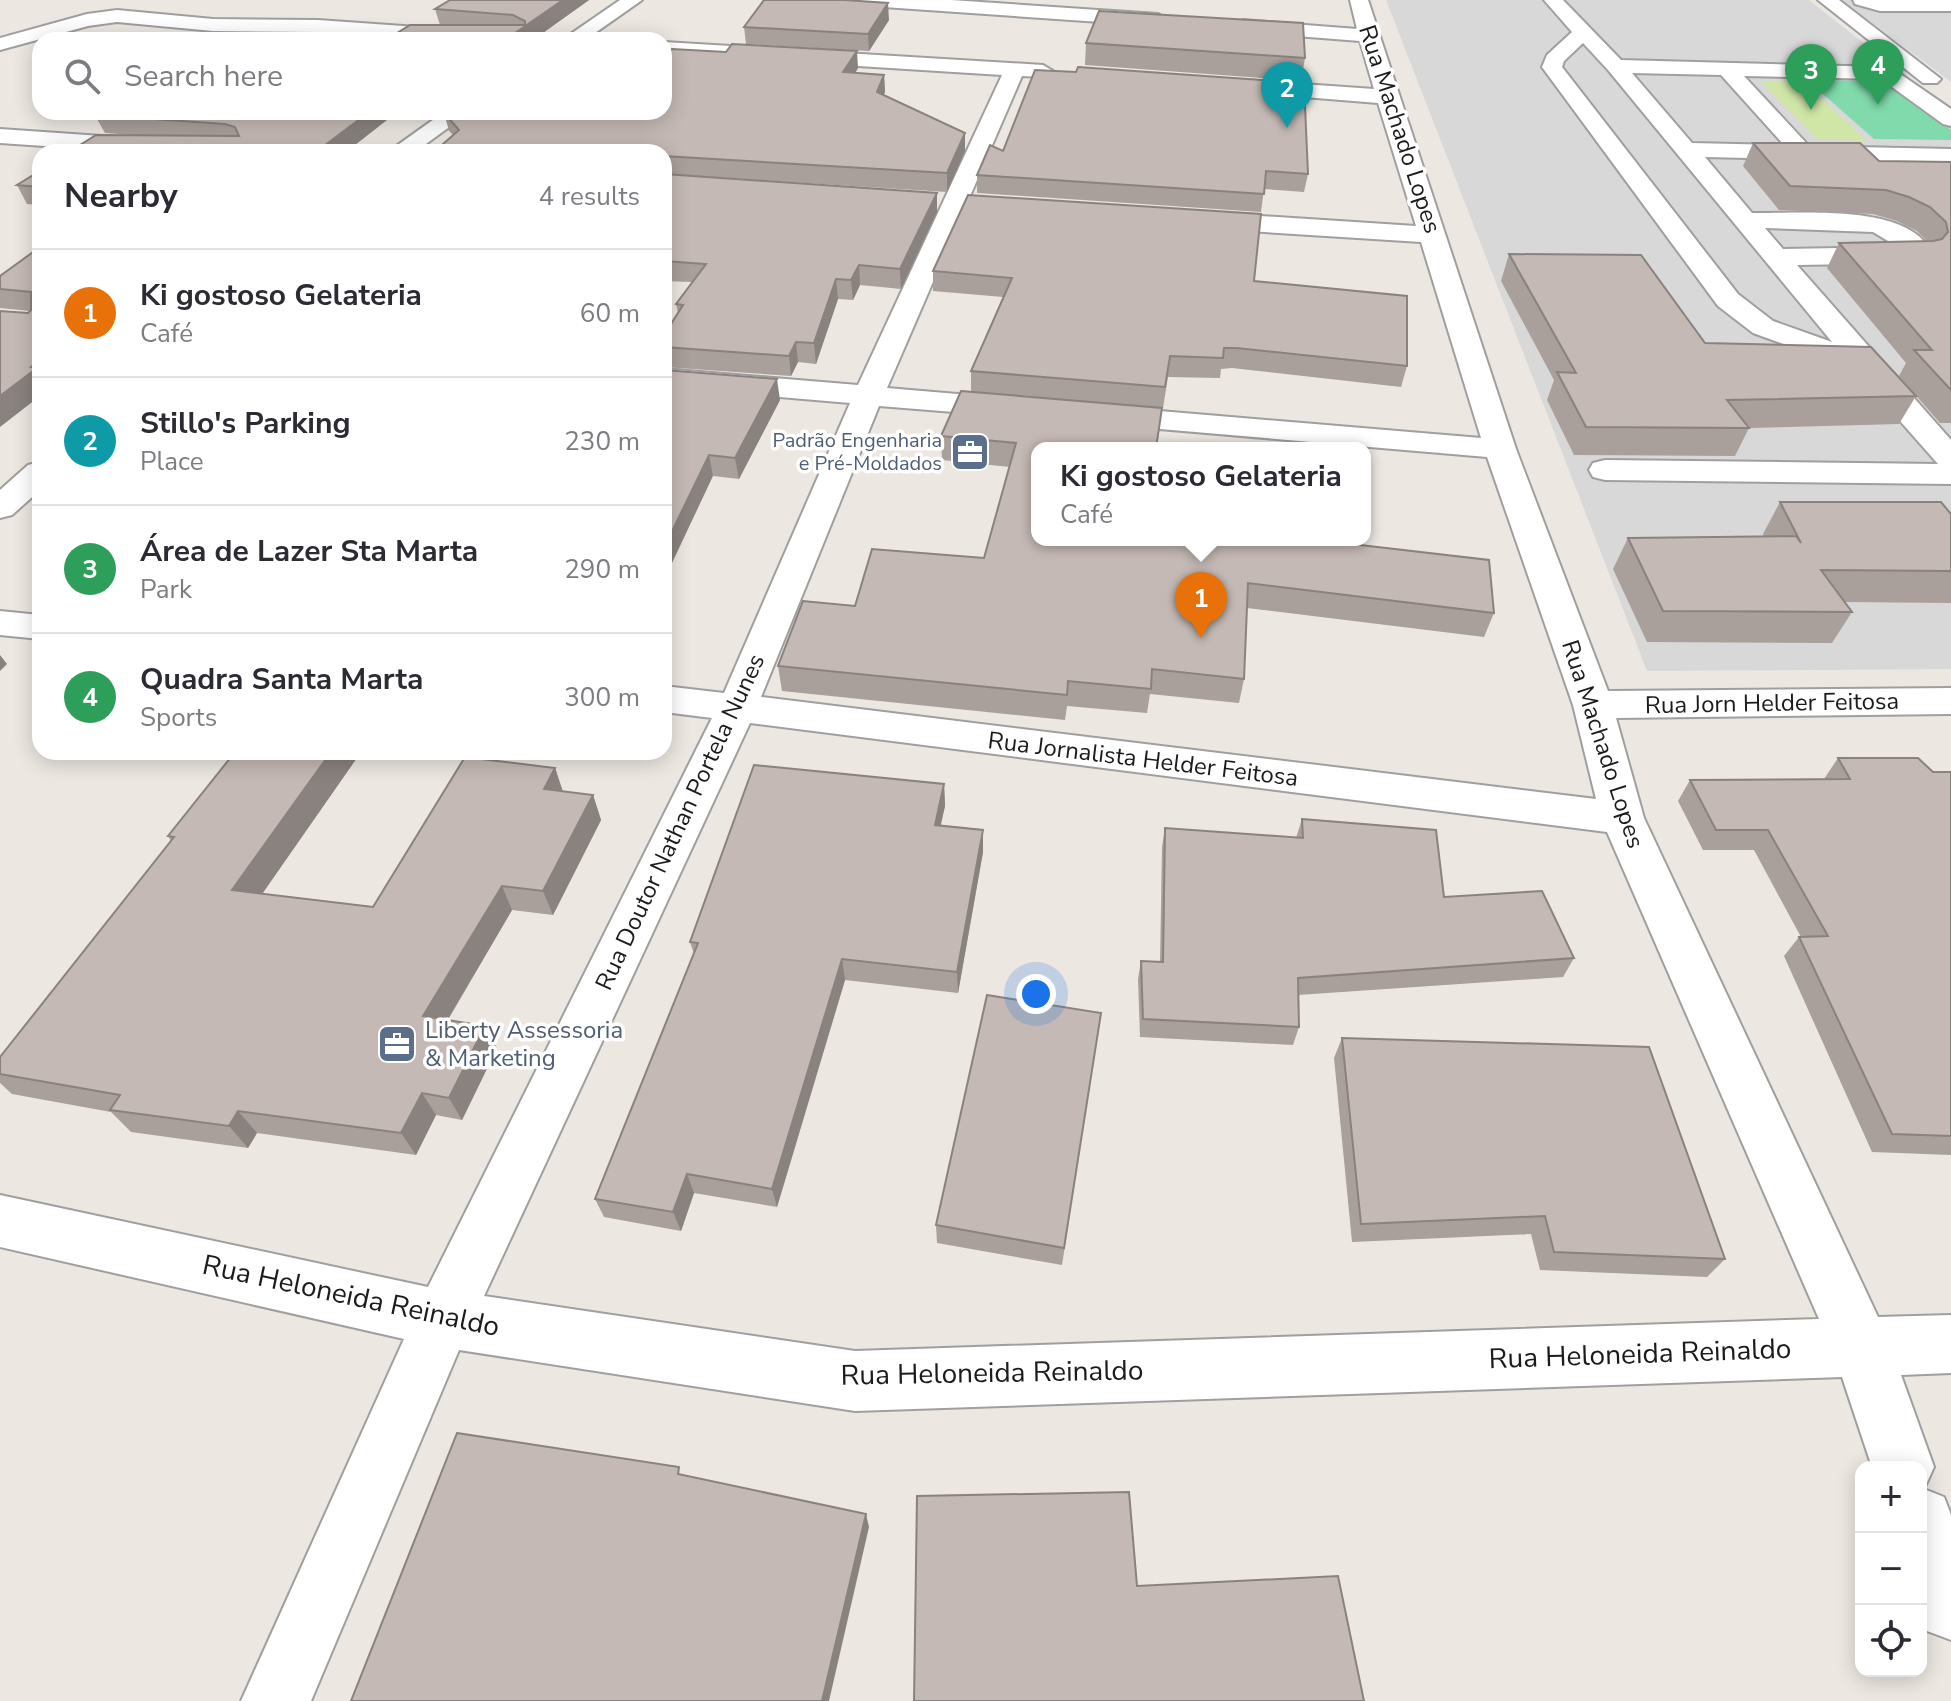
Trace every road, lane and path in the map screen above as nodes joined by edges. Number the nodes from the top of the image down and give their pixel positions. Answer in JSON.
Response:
{"nodes":[{"id":1,"x":633,"y":0,"type":"edge"},
{"id":2,"x":869,"y":0,"type":"edge"},
{"id":3,"x":1553,"y":0,"type":"edge"},
{"id":4,"x":1827,"y":0,"type":"edge"},
{"id":5,"x":1862,"y":0,"type":"edge"},
{"id":6,"x":1914,"y":2,"type":"edge"},
{"id":7,"x":1951,"y":5,"type":"edge"},
{"id":8,"x":1364,"y":18,"type":"edge"},
{"id":9,"x":1184,"y":22,"type":"edge"},
{"id":10,"x":1230,"y":26,"type":"edge"},
{"id":11,"x":48,"y":32,"type":"edge"},
{"id":12,"x":403,"y":32,"type":"edge"},
{"id":13,"x":584,"y":32,"type":"edge"},
{"id":14,"x":1582,"y":33,"type":"junction"},
{"id":15,"x":32,"y":36,"type":"edge"},
{"id":16,"x":0,"y":44,"type":"edge"},
{"id":17,"x":672,"y":48,"type":"edge"},
{"id":18,"x":1615,"y":66,"type":"junction"},
{"id":19,"x":1015,"y":69,"type":"junction"},
{"id":20,"x":1727,"y":69,"type":"junction"},
{"id":21,"x":1060,"y":72,"type":"edge"},
{"id":22,"x":1225,"y":85,"type":"edge"},
{"id":23,"x":1951,"y":95,"type":"edge"},
{"id":24,"x":1389,"y":97,"type":"junction"},
{"id":25,"x":1951,"y":119,"type":"edge"},
{"id":26,"x":447,"y":120,"type":"edge"},
{"id":27,"x":0,"y":136,"type":"edge"},
{"id":28,"x":116,"y":144,"type":"edge"},
{"id":29,"x":412,"y":144,"type":"edge"},
{"id":30,"x":1684,"y":150,"type":"junction"},
{"id":31,"x":1803,"y":153,"type":"junction"},
{"id":32,"x":1951,"y":156,"type":"edge"},
{"id":33,"x":1179,"y":218,"type":"edge"},
{"id":34,"x":1746,"y":220,"type":"junction"},
{"id":35,"x":1434,"y":235,"type":"junction"},
{"id":36,"x":1778,"y":257,"type":"junction"},
{"id":37,"x":1866,"y":364,"type":"junction"},
{"id":38,"x":672,"y":379,"type":"edge"},
{"id":39,"x":868,"y":396,"type":"junction"},
{"id":40,"x":1042,"y":410,"type":"edge"},
{"id":41,"x":1073,"y":413,"type":"edge"},
{"id":42,"x":1500,"y":449,"type":"junction"},
{"id":43,"x":1951,"y":459,"type":"edge"},
{"id":44,"x":1605,"y":470,"type":"dead end"},
{"id":45,"x":1936,"y":475,"type":"edge"},
{"id":46,"x":32,"y":479,"type":"edge"},
{"id":47,"x":1944,"y":507,"type":"edge"},
{"id":48,"x":0,"y":508,"type":"edge"},
{"id":49,"x":0,"y":623,"type":"edge"},
{"id":50,"x":32,"y":626,"type":"edge"},
{"id":51,"x":672,"y":700,"type":"edge"},
{"id":52,"x":1951,"y":701,"type":"edge"},
{"id":53,"x":1593,"y":705,"type":"junction"},
{"id":54,"x":737,"y":708,"type":"junction"},
{"id":55,"x":1622,"y":818,"type":"junction"},
{"id":56,"x":0,"y":1221,"type":"edge"},
{"id":57,"x":443,"y":1319,"type":"junction"},
{"id":58,"x":1951,"y":1344,"type":"edge"},
{"id":59,"x":1861,"y":1347,"type":"junction"},
{"id":60,"x":1901,"y":1461,"type":"edge"},
{"id":61,"x":1925,"y":1533,"type":"edge"},
{"id":62,"x":1951,"y":1607,"type":"edge"},
{"id":63,"x":276,"y":1701,"type":"edge"}],
"edges":[{"from":1,"to":13,"type":"street"},
{"from":2,"to":9,"type":"street"},
{"from":3,"to":14,"type":"street"},
{"from":4,"to":23,"type":"street"},
{"from":5,"to":6,"type":"street"},
{"from":6,"to":7,"type":"street"},
{"from":8,"to":10,"type":"street"},
{"from":8,"to":24,"type":"street","name":"Rua Machado Lopes"},
{"from":11,"to":12,"type":"street"},
{"from":14,"to":18,"type":"street"},
{"from":14,"to":37,"type":"street"},
{"from":15,"to":16,"type":"street"},
{"from":17,"to":19,"type":"street"},
{"from":18,"to":20,"type":"street"},
{"from":18,"to":30,"type":"street"},
{"from":19,"to":21,"type":"street"},
{"from":19,"to":39,"type":"street","name":"Rua Doutor Nathan Portela Nunes"},
{"from":20,"to":25,"type":"street"},
{"from":20,"to":31,"type":"street"},
{"from":22,"to":24,"type":"street"},
{"from":24,"to":35,"type":"street","name":"Rua Machado Lopes"},
{"from":26,"to":29,"type":"street"},
{"from":27,"to":28,"type":"street"},
{"from":30,"to":31,"type":"street"},
{"from":30,"to":34,"type":"street"},
{"from":31,"to":32,"type":"street"},
{"from":33,"to":35,"type":"street"},
{"from":34,"to":36,"type":"street"},
{"from":34,"to":36,"type":"street"},
{"from":35,"to":42,"type":"street","name":"Rua Machado Lopes"},
{"from":36,"to":37,"type":"street"},
{"from":37,"to":43,"type":"street"},
{"from":38,"to":39,"type":"street"},
{"from":39,"to":40,"type":"street"},
{"from":39,"to":54,"type":"street","name":"Rua Doutor Nathan Portela Nunes"},
{"from":41,"to":42,"type":"street"},
{"from":42,"to":53,"type":"street","name":"Rua Machado Lopes"},
{"from":44,"to":45,"type":"street"},
{"from":45,"to":47,"type":"street"},
{"from":46,"to":48,"type":"street"},
{"from":49,"to":50,"type":"street"},
{"from":51,"to":54,"type":"street","name":"Rua Jornalista Helder Feitosa"},
{"from":52,"to":53,"type":"street","name":"Rua Jorn Helder Feitosa"},
{"from":53,"to":55,"type":"street","name":"Rua Machado Lopes"},
{"from":54,"to":55,"type":"street","name":"Rua Jornalista Helder Feitosa"},
{"from":54,"to":57,"type":"street","name":"Rua Doutor Nathan Portela Nunes"},
{"from":55,"to":59,"type":"street","name":"Rua Machado Lopes"},
{"from":56,"to":57,"type":"street","name":"Rua Heloneida Reinaldo"},
{"from":57,"to":59,"type":"street","name":"Rua Heloneida Reinaldo"},
{"from":57,"to":63,"type":"street","name":"Rua Doutor Nathan Portela Nunes"},
{"from":58,"to":59,"type":"street","name":"Rua Heloneida Reinaldo"},
{"from":59,"to":60,"type":"street","name":"Rua Machado Lopes"},
{"from":61,"to":62,"type":"street"}]}
